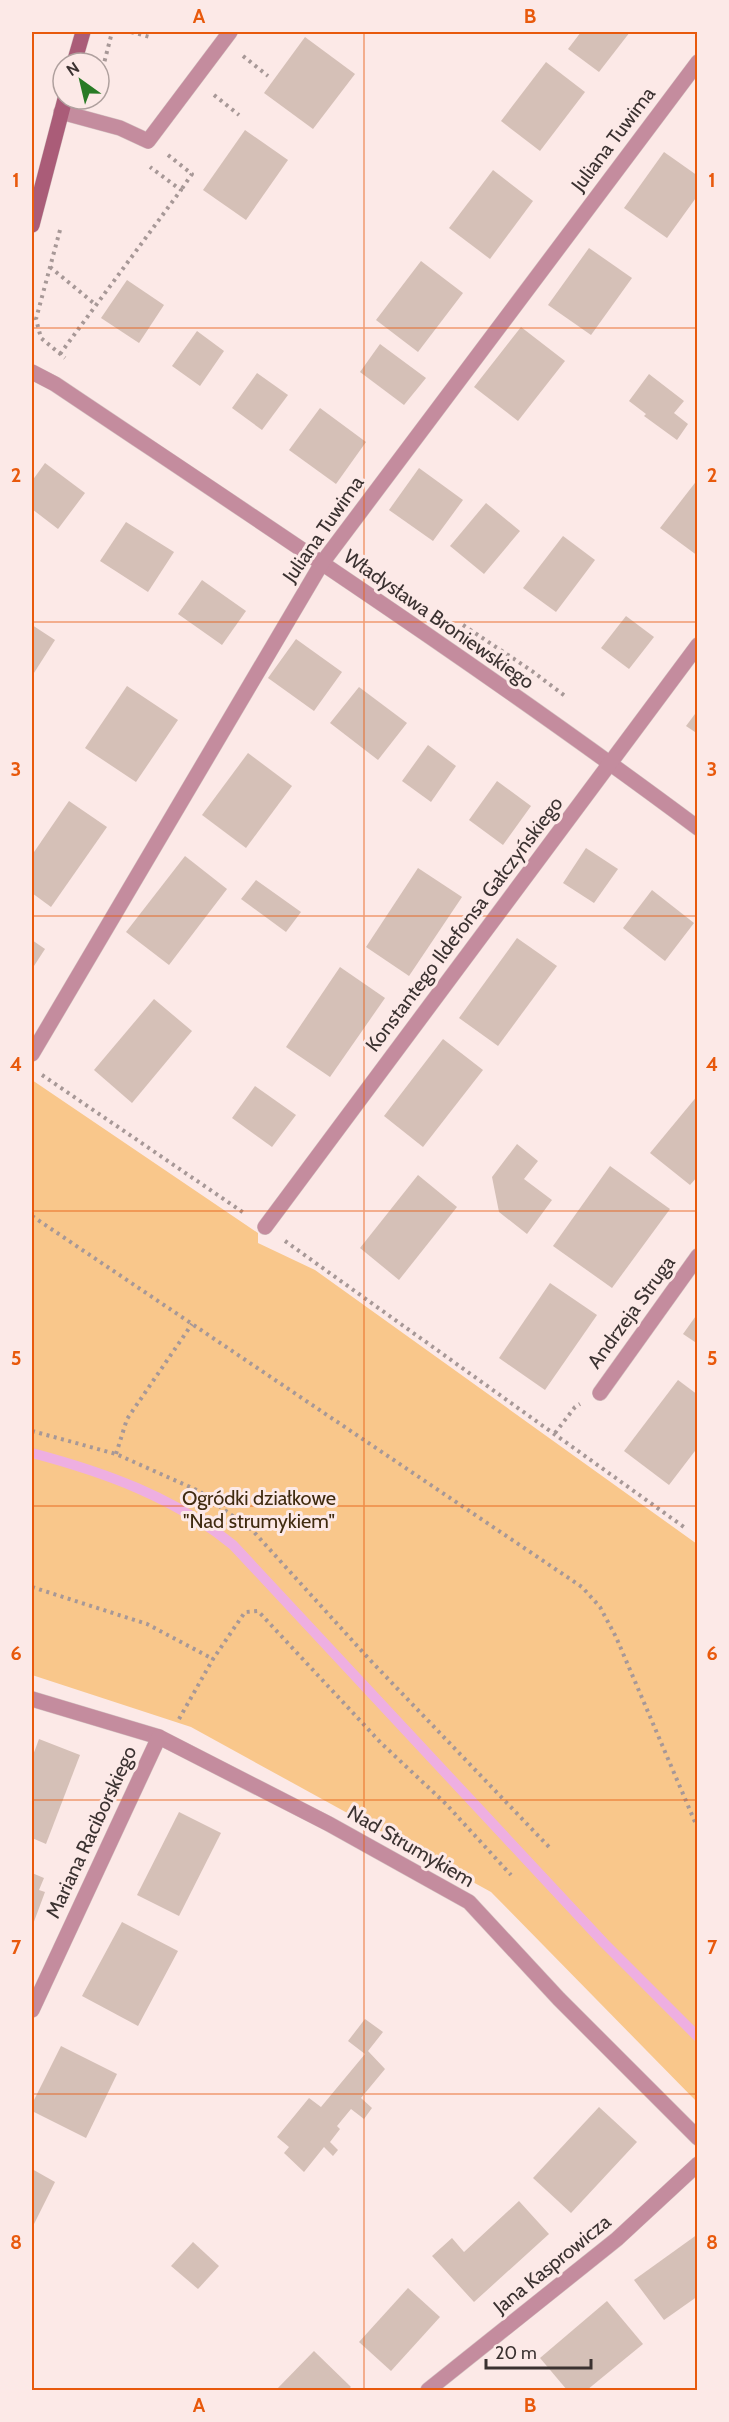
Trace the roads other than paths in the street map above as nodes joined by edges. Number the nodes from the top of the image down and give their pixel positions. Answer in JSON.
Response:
{"nodes":[{"id":1,"x":83,"y":32,"type":"edge"},
{"id":2,"x":230,"y":32,"type":"edge"},
{"id":3,"x":77,"y":51,"type":"edge"},
{"id":4,"x":698,"y":62,"type":"edge"},
{"id":5,"x":61,"y":111,"type":"edge"},
{"id":6,"x":78,"y":111,"type":"edge"},
{"id":7,"x":32,"y":225,"type":"edge"},
{"id":8,"x":32,"y":372,"type":"edge"},
{"id":9,"x":322,"y":563,"type":"junction"},
{"id":10,"x":698,"y":645,"type":"edge"},
{"id":11,"x":610,"y":763,"type":"junction"},
{"id":12,"x":698,"y":828,"type":"edge"},
{"id":13,"x":32,"y":1054,"type":"edge"},
{"id":14,"x":265,"y":1227,"type":"road end"},
{"id":15,"x":698,"y":1256,"type":"edge"},
{"id":16,"x":600,"y":1393,"type":"road end"},
{"id":17,"x":32,"y":1699,"type":"edge"},
{"id":18,"x":163,"y":1739,"type":"junction"},
{"id":19,"x":32,"y":2010,"type":"edge"},
{"id":20,"x":698,"y":2138,"type":"edge"},
{"id":21,"x":698,"y":2164,"type":"edge"},
{"id":22,"x":428,"y":2391,"type":"edge"}],
"edges":[{"from":1,"to":3,"type":"street"},
{"from":2,"to":6,"type":"street"},
{"from":4,"to":9,"type":"street","name":"Juliana Tuwima"},
{"from":5,"to":7,"type":"street"},
{"from":8,"to":9,"type":"street","name":"Władysława Broniewskiego"},
{"from":9,"to":11,"type":"street","name":"Władysława Broniewskiego"},
{"from":9,"to":13,"type":"street","name":"Juliana Tuwima"},
{"from":10,"to":11,"type":"street","name":"Konstantego Ildefonsa Gałczyńskiego"},
{"from":11,"to":12,"type":"street","name":"Władysława Broniewskiego"},
{"from":11,"to":14,"type":"street","name":"Konstantego Ildefonsa Gałczyńskiego"},
{"from":15,"to":16,"type":"street","name":"Andrzeja Struga"},
{"from":17,"to":18,"type":"street","name":"Nad Strumykiem"},
{"from":18,"to":19,"type":"street","name":"Mariana Raciborskiego"},
{"from":18,"to":20,"type":"street","name":"Nad Strumykiem"},
{"from":21,"to":22,"type":"street","name":"Jana Kasprowicza"}]}
